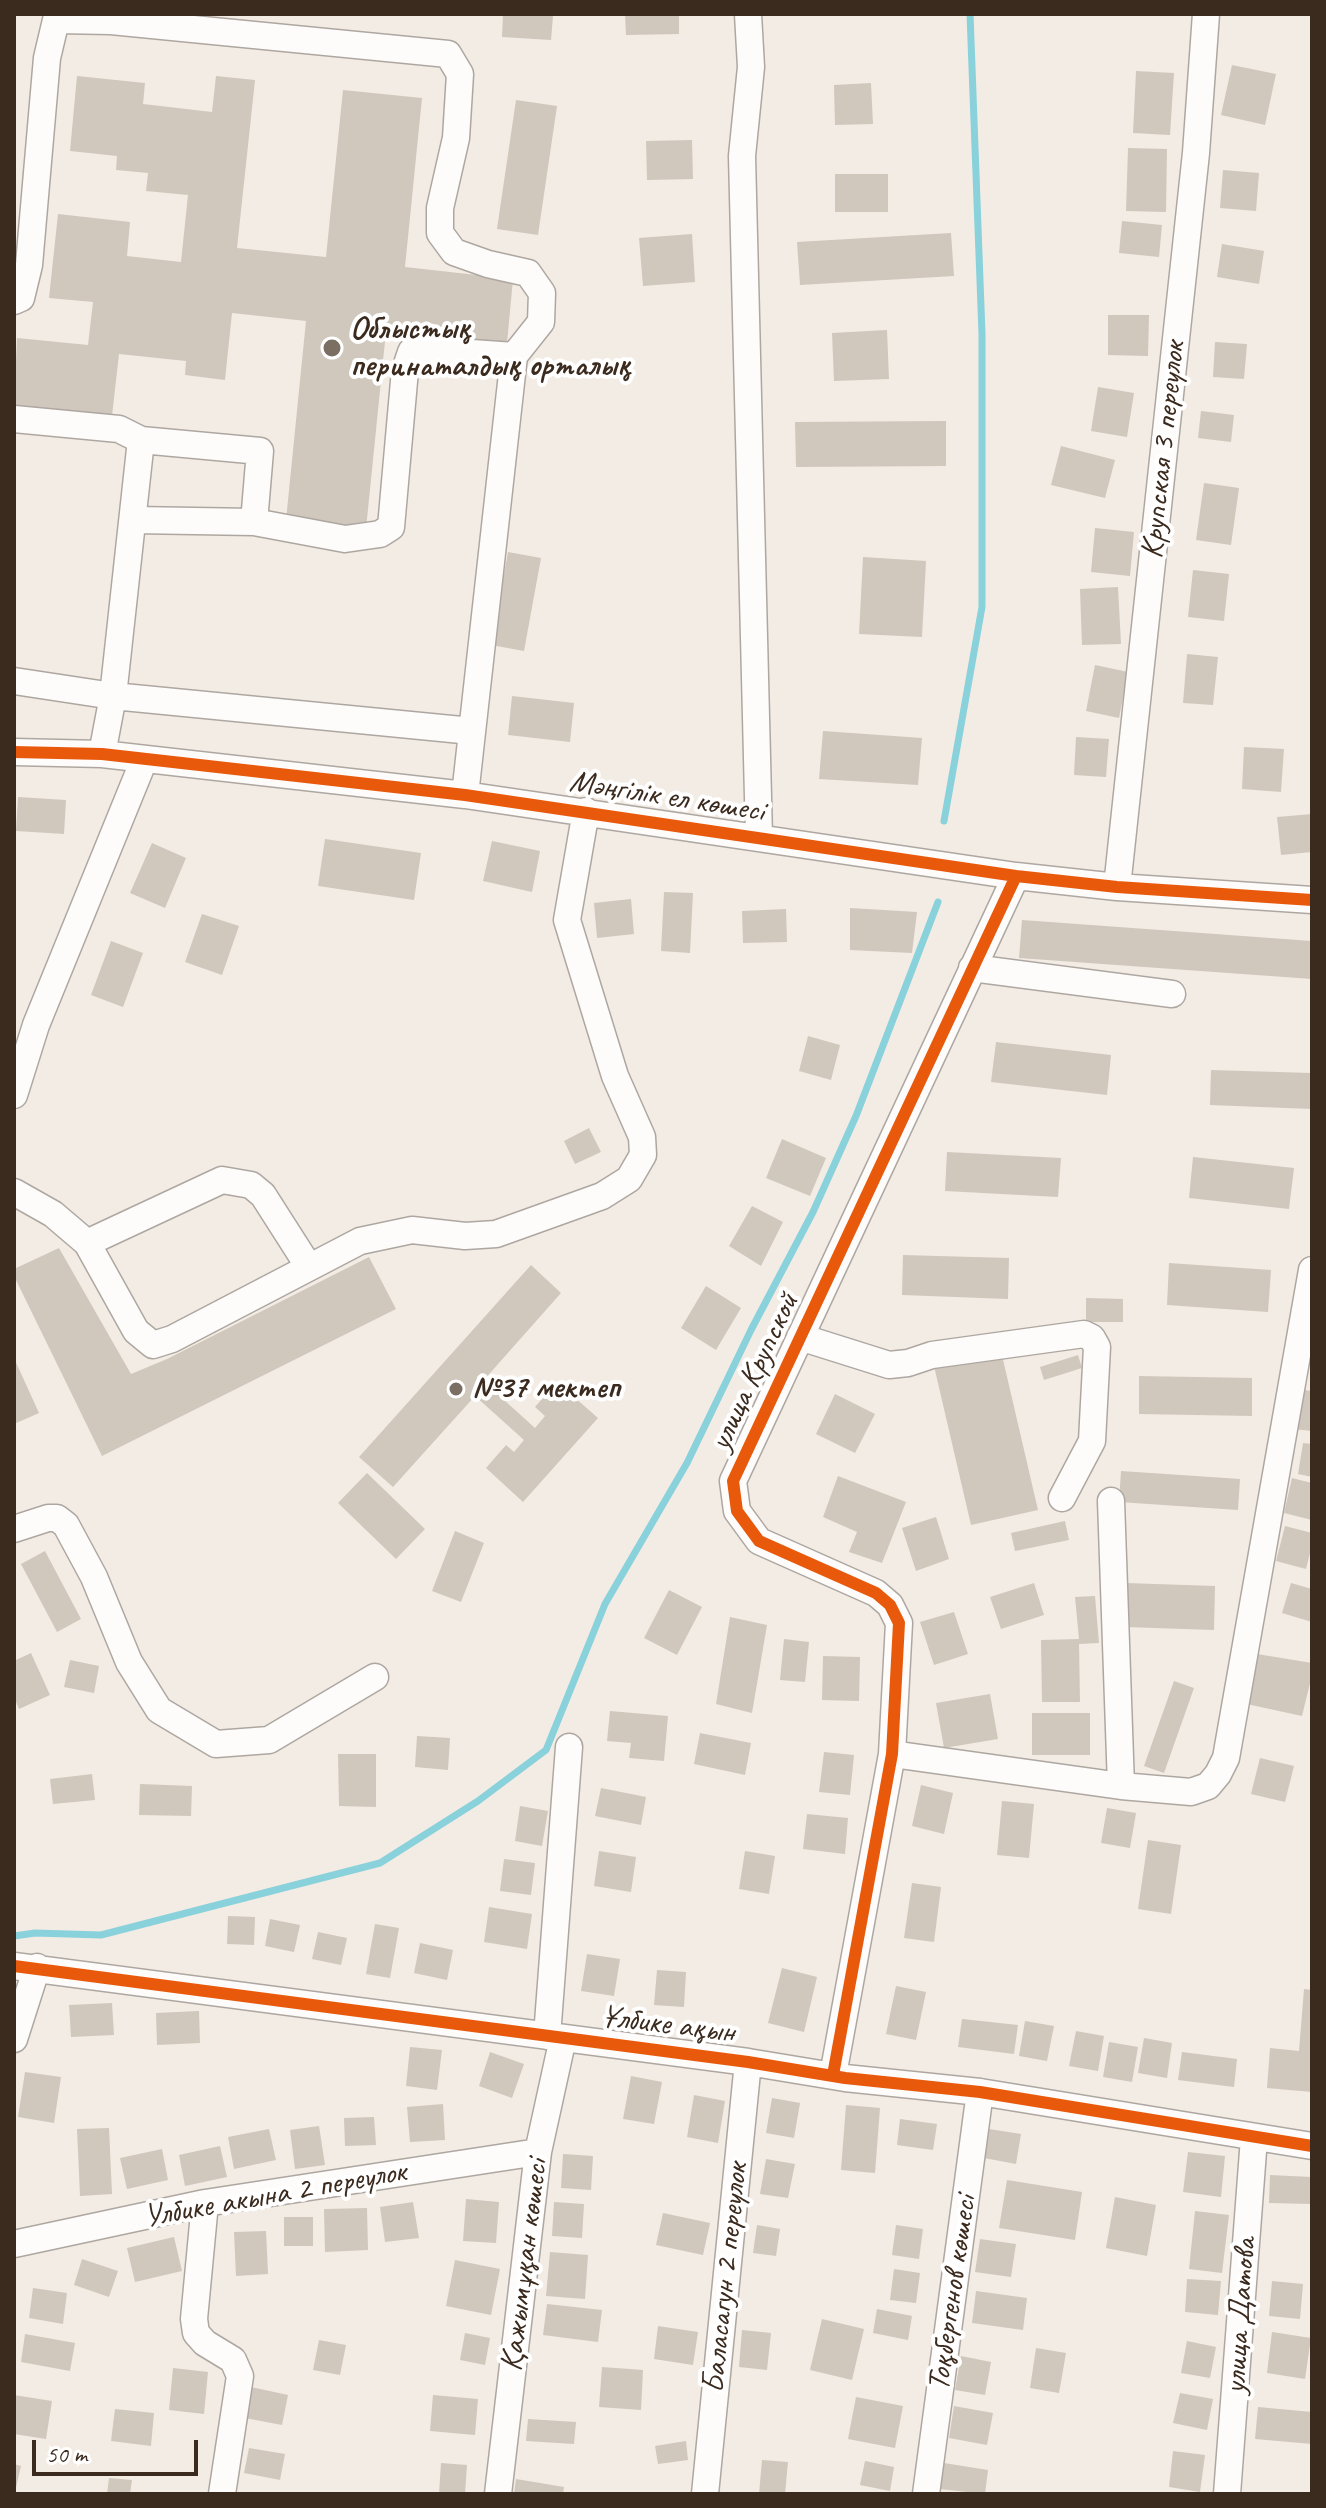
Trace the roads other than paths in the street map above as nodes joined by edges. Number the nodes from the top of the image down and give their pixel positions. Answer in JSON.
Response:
{"nodes":[{"id":1,"x":748,"y":14,"type":"edge"},
{"id":2,"x":1206,"y":14,"type":"edge"},
{"id":3,"x":14,"y":301,"type":"edge"},
{"id":4,"x":514,"y":356,"type":"junction"},
{"id":5,"x":14,"y":419,"type":"edge"},
{"id":6,"x":141,"y":440,"type":"junction"},
{"id":7,"x":134,"y":520,"type":"junction"},
{"id":8,"x":254,"y":522,"type":"junction"},
{"id":9,"x":14,"y":681,"type":"edge"},
{"id":10,"x":113,"y":696,"type":"junction"},
{"id":11,"x":472,"y":731,"type":"junction"},
{"id":12,"x":14,"y":752,"type":"edge"},
{"id":13,"x":102,"y":754,"type":"junction"},
{"id":14,"x":144,"y":760,"type":"junction"},
{"id":15,"x":465,"y":795,"type":"junction"},
{"id":16,"x":586,"y":811,"type":"junction"},
{"id":17,"x":759,"y":837,"type":"junction"},
{"id":18,"x":1016,"y":876,"type":"junction"},
{"id":19,"x":1117,"y":887,"type":"junction"},
{"id":20,"x":1312,"y":900,"type":"edge"},
{"id":21,"x":972,"y":968,"type":"junction"},
{"id":22,"x":1172,"y":994,"type":"dead end"},
{"id":23,"x":25,"y":1025,"type":"edge"},
{"id":24,"x":14,"y":1095,"type":"edge"},
{"id":25,"x":14,"y":1192,"type":"edge"},
{"id":26,"x":87,"y":1243,"type":"junction"},
{"id":27,"x":309,"y":1267,"type":"junction"},
{"id":28,"x":1312,"y":1270,"type":"edge"},
{"id":29,"x":800,"y":1337,"type":"junction"},
{"id":30,"x":1062,"y":1498,"type":"dead end"},
{"id":31,"x":1111,"y":1501,"type":"dead end"},
{"id":32,"x":14,"y":1529,"type":"edge"},
{"id":33,"x":375,"y":1677,"type":"dead end"},
{"id":34,"x":569,"y":1747,"type":"dead end"},
{"id":35,"x":892,"y":1754,"type":"junction"},
{"id":36,"x":1121,"y":1786,"type":"junction"},
{"id":37,"x":26,"y":1967,"type":"edge"},
{"id":38,"x":555,"y":2037,"type":"junction"},
{"id":39,"x":14,"y":2039,"type":"edge"},
{"id":40,"x":748,"y":2062,"type":"junction"},
{"id":41,"x":833,"y":2075,"type":"junction"},
{"id":42,"x":980,"y":2092,"type":"junction"},
{"id":43,"x":1254,"y":2138,"type":"junction"},
{"id":44,"x":1312,"y":2146,"type":"edge"},
{"id":45,"x":538,"y":2152,"type":"junction"},
{"id":46,"x":205,"y":2203,"type":"junction"},
{"id":47,"x":14,"y":2244,"type":"edge"},
{"id":48,"x":222,"y":2494,"type":"edge"},
{"id":49,"x":498,"y":2494,"type":"edge"},
{"id":50,"x":705,"y":2494,"type":"edge"},
{"id":51,"x":926,"y":2494,"type":"edge"},
{"id":52,"x":1227,"y":2494,"type":"edge"}],
"edges":[{"from":1,"to":17,"type":"street"},
{"from":2,"to":19,"type":"street","name":"Крупская 3 переулок"},
{"from":3,"to":4,"type":"street"},
{"from":4,"to":8,"type":"street"},
{"from":4,"to":11,"type":"street"},
{"from":5,"to":6,"type":"street"},
{"from":6,"to":7,"type":"street"},
{"from":6,"to":8,"type":"street"},
{"from":7,"to":8,"type":"street"},
{"from":7,"to":10,"type":"street"},
{"from":9,"to":10,"type":"street"},
{"from":10,"to":11,"type":"street"},
{"from":10,"to":13,"type":"street"},
{"from":11,"to":15,"type":"street"},
{"from":12,"to":13,"type":"street","name":"Мәңгілік ел көшесі"},
{"from":13,"to":14,"type":"street","name":"Мәңгілік ел көшесі"},
{"from":14,"to":15,"type":"street","name":"Мәңгілік ел көшесі"},
{"from":14,"to":23,"type":"street"},
{"from":15,"to":16,"type":"street","name":"Мәңгілік ел көшесі"},
{"from":16,"to":17,"type":"street","name":"Мәңгілік ел көшесі"},
{"from":16,"to":27,"type":"street"},
{"from":17,"to":18,"type":"street","name":"Мәңгілік ел көшесі"},
{"from":18,"to":19,"type":"street","name":"Мәңгілік ел көшесі"},
{"from":18,"to":21,"type":"street","name":"улица Крупской"},
{"from":19,"to":20,"type":"street","name":"Мәңгілік ел көшесі"},
{"from":21,"to":22,"type":"street"},
{"from":21,"to":29,"type":"street","name":"улица Крупской"},
{"from":23,"to":24,"type":"street"},
{"from":25,"to":26,"type":"street"},
{"from":26,"to":27,"type":"street"},
{"from":26,"to":27,"type":"street"},
{"from":28,"to":36,"type":"street"},
{"from":29,"to":30,"type":"street"},
{"from":29,"to":35,"type":"street","name":"улица Крупской"},
{"from":31,"to":36,"type":"street"},
{"from":32,"to":33,"type":"street"},
{"from":34,"to":38,"type":"street","name":"Қажымұқан көшесі"},
{"from":35,"to":36,"type":"street"},
{"from":35,"to":41,"type":"street","name":"улица Крупской"},
{"from":37,"to":38,"type":"street","name":"Ұлбике ақын"},
{"from":37,"to":39,"type":"street"},
{"from":38,"to":40,"type":"street","name":"Ұлбике ақын"},
{"from":38,"to":45,"type":"street","name":"Қажымұқан көшесі"},
{"from":40,"to":41,"type":"street","name":"Ұлбике ақын"},
{"from":40,"to":50,"type":"street","name":"Баласагун 2 переулок"},
{"from":41,"to":42,"type":"street","name":"Ұлбике ақын"},
{"from":42,"to":43,"type":"street","name":"Ұлбике ақын"},
{"from":42,"to":51,"type":"street","name":"Тоқбергенов көшесі"},
{"from":43,"to":44,"type":"street","name":"Ұлбике ақын"},
{"from":43,"to":52,"type":"street","name":"улица Датова"},
{"from":45,"to":46,"type":"street","name":"Улбике акына 2 переулок"},
{"from":45,"to":49,"type":"street","name":"Қажымұқан көшесі"},
{"from":46,"to":47,"type":"street","name":"Улбике акына 2 переулок"},
{"from":46,"to":48,"type":"street"}]}
